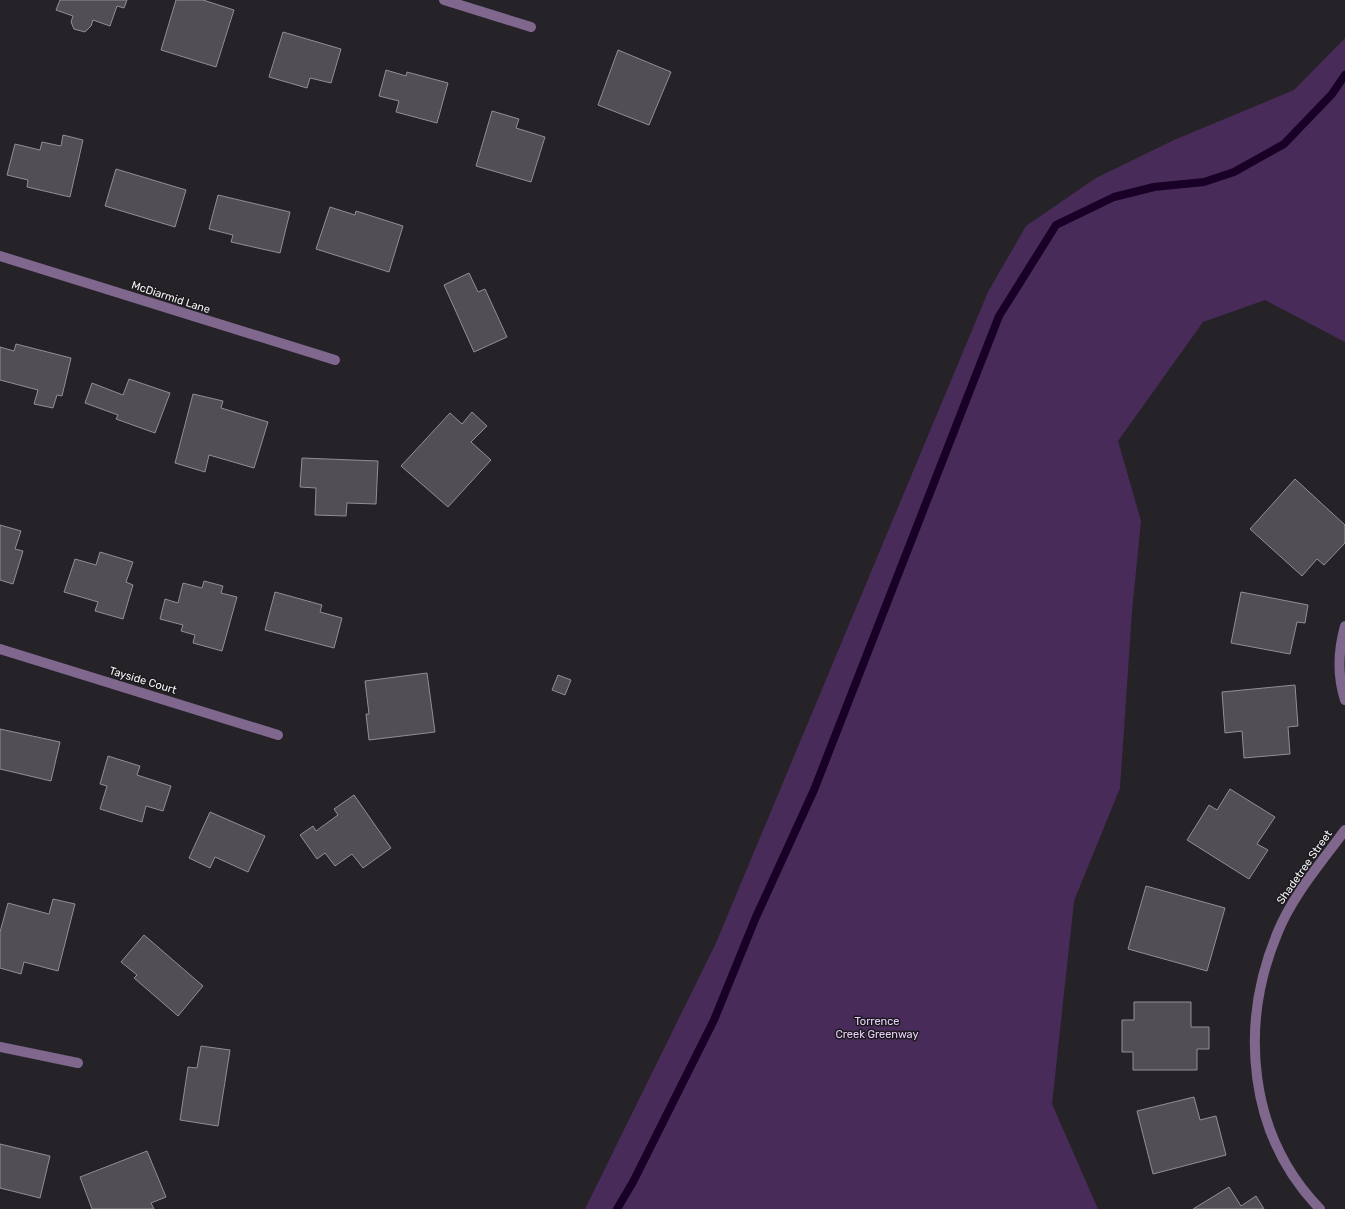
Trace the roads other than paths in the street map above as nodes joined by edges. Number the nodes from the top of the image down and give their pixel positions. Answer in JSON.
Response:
{"nodes":[{"id":1,"x":444,"y":0,"type":"edge"},
{"id":2,"x":530,"y":27,"type":"dead end"},
{"id":3,"x":0,"y":256,"type":"edge"},
{"id":4,"x":335,"y":360,"type":"dead end"},
{"id":5,"x":1345,"y":626,"type":"edge"},
{"id":6,"x":0,"y":649,"type":"edge"},
{"id":7,"x":1345,"y":700,"type":"edge"},
{"id":8,"x":278,"y":734,"type":"dead end"},
{"id":9,"x":1345,"y":830,"type":"edge"},
{"id":10,"x":0,"y":1047,"type":"edge"},
{"id":11,"x":78,"y":1064,"type":"dead end"},
{"id":12,"x":1320,"y":1209,"type":"edge"}],
"edges":[{"from":1,"to":2,"type":"street"},
{"from":3,"to":4,"type":"street","name":"McDiarmid Lane"},
{"from":5,"to":7,"type":"street"},
{"from":6,"to":8,"type":"street","name":"Tayside Court"},
{"from":9,"to":12,"type":"street","name":"Shadetree Street"},
{"from":10,"to":11,"type":"street"}]}
